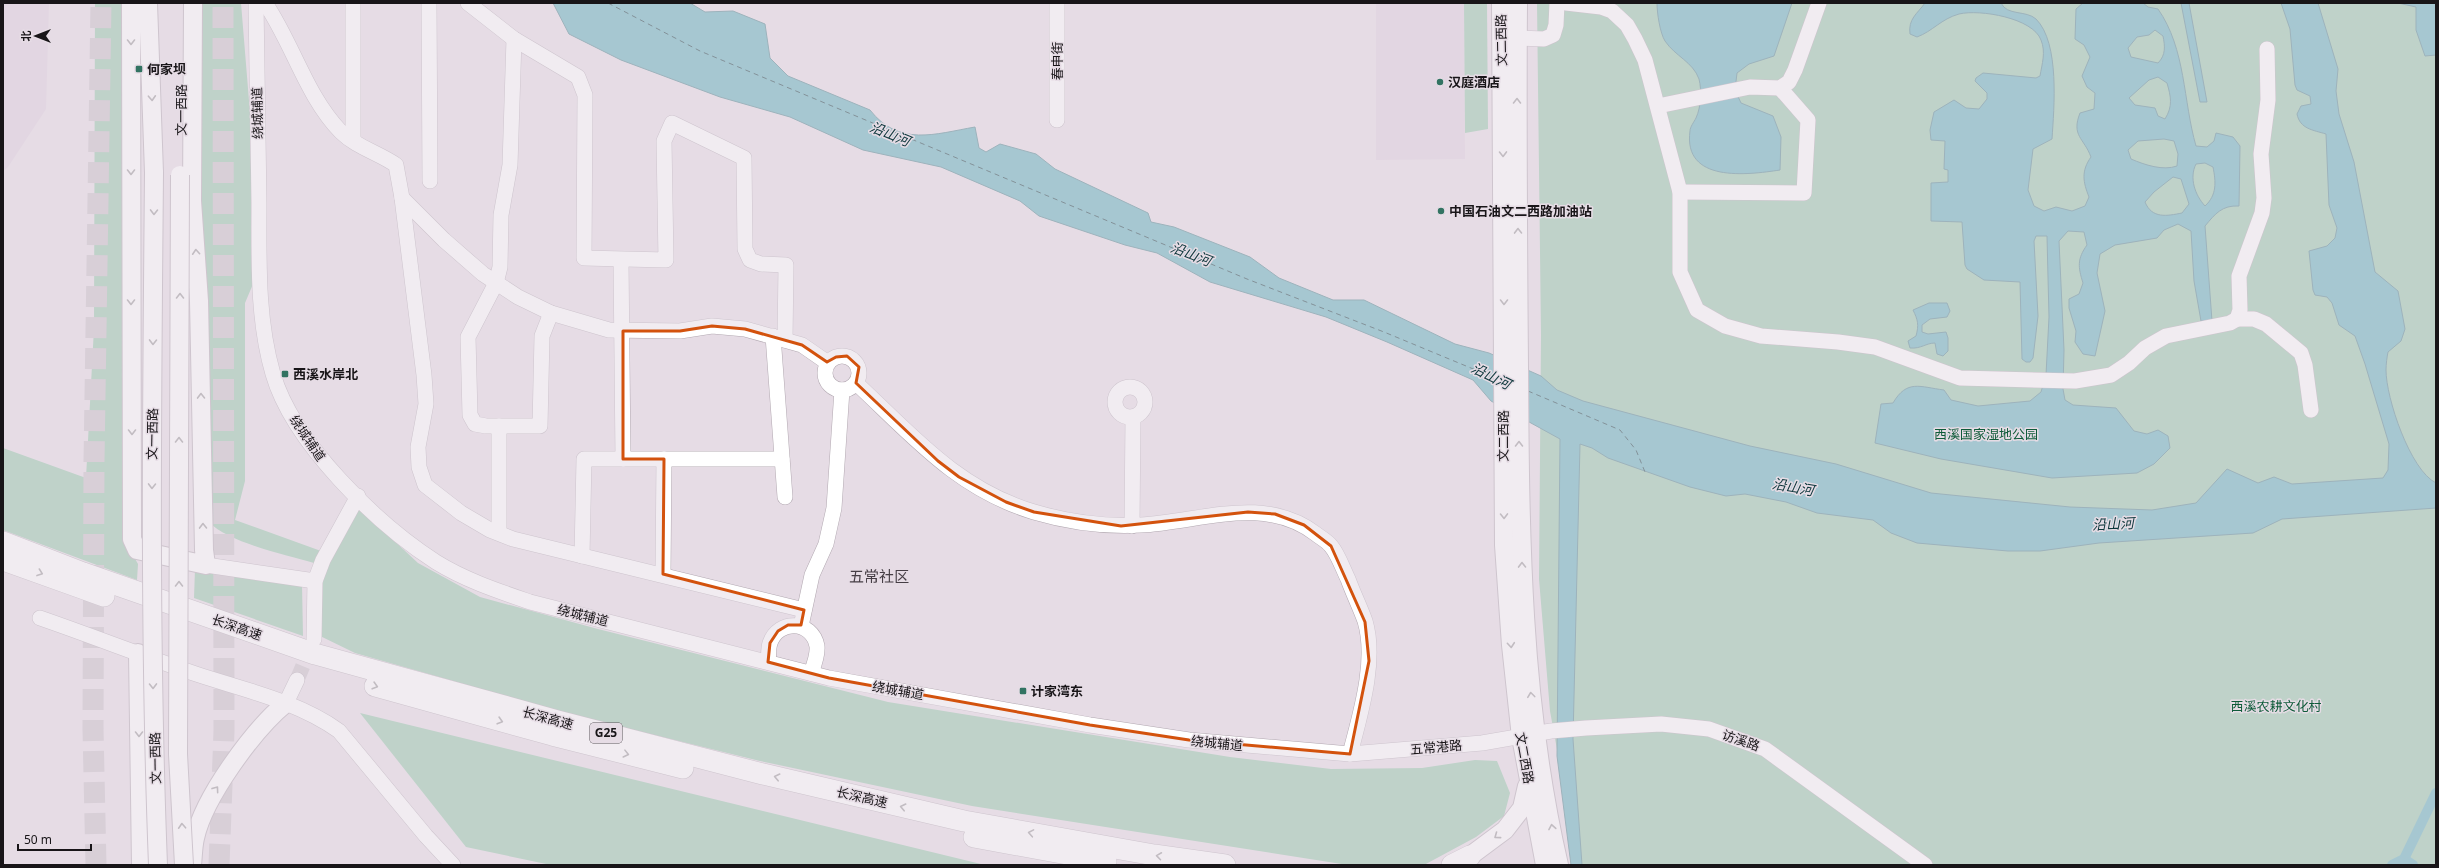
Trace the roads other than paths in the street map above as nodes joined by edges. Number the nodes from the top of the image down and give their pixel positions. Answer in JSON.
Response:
{"nodes":[{"id":1,"x":131,"y":3,"type":"edge"},
{"id":2,"x":148,"y":3,"type":"edge"},
{"id":3,"x":181,"y":3,"type":"edge"},
{"id":4,"x":193,"y":3,"type":"edge"},
{"id":5,"x":256,"y":3,"type":"edge"},
{"id":6,"x":265,"y":3,"type":"edge"},
{"id":7,"x":353,"y":3,"type":"edge"},
{"id":8,"x":429,"y":3,"type":"edge"},
{"id":9,"x":468,"y":3,"type":"edge"},
{"id":10,"x":1057,"y":3,"type":"edge"},
{"id":11,"x":1501,"y":3,"type":"edge"},
{"id":12,"x":1518,"y":3,"type":"edge"},
{"id":13,"x":1557,"y":3,"type":"edge"},
{"id":14,"x":1566,"y":3,"type":"edge"},
{"id":15,"x":1819,"y":3,"type":"edge"},
{"id":16,"x":1517,"y":38,"type":"junction"},
{"id":17,"x":514,"y":39,"type":"junction"},
{"id":18,"x":2267,"y":49,"type":"dead end"},
{"id":19,"x":1780,"y":88,"type":"junction"},
{"id":20,"x":1658,"y":106,"type":"junction"},
{"id":21,"x":192,"y":114,"type":"junction"},
{"id":22,"x":1057,"y":120,"type":"dead end"},
{"id":23,"x":353,"y":140,"type":"junction"},
{"id":24,"x":180,"y":155,"type":"junction"},
{"id":25,"x":430,"y":181,"type":"dead end"},
{"id":26,"x":1680,"y":192,"type":"junction"},
{"id":27,"x":402,"y":198,"type":"junction"},
{"id":28,"x":192,"y":201,"type":"junction"},
{"id":29,"x":621,"y":260,"type":"junction"},
{"id":30,"x":1511,"y":266,"type":"junction"},
{"id":31,"x":496,"y":283,"type":"junction"},
{"id":32,"x":551,"y":313,"type":"junction"},
{"id":33,"x":2237,"y":319,"type":"junction"},
{"id":34,"x":623,"y":331,"type":"junction"},
{"id":35,"x":779,"y":338,"type":"junction"},
{"id":36,"x":828,"y":363,"type":"junction"},
{"id":37,"x":856,"y":383,"type":"junction"},
{"id":38,"x":842,"y":390,"type":"junction"},
{"id":39,"x":2311,"y":410,"type":"dead end"},
{"id":40,"x":1132,"y":418,"type":"dead end"},
{"id":41,"x":499,"y":426,"type":"junction"},
{"id":42,"x":623,"y":459,"type":"junction"},
{"id":43,"x":664,"y":459,"type":"junction"},
{"id":44,"x":782,"y":460,"type":"junction"},
{"id":45,"x":358,"y":496,"type":"junction"},
{"id":46,"x":785,"y":497,"type":"dead end"},
{"id":47,"x":1132,"y":526,"type":"junction"},
{"id":48,"x":499,"y":533,"type":"junction"},
{"id":49,"x":3,"y":542,"type":"edge"},
{"id":50,"x":582,"y":556,"type":"junction"},
{"id":51,"x":3,"y":560,"type":"edge"},
{"id":52,"x":206,"y":565,"type":"junction"},
{"id":53,"x":663,"y":574,"type":"junction"},
{"id":54,"x":315,"y":581,"type":"junction"},
{"id":55,"x":804,"y":610,"type":"junction"},
{"id":56,"x":40,"y":618,"type":"dead end"},
{"id":57,"x":801,"y":626,"type":"junction"},
{"id":58,"x":314,"y":639,"type":"tunnel mouth"},
{"id":59,"x":138,"y":653,"type":"junction"},
{"id":60,"x":768,"y":662,"type":"junction"},
{"id":61,"x":811,"y":673,"type":"junction"},
{"id":62,"x":297,"y":680,"type":"tunnel mouth"},
{"id":63,"x":286,"y":703,"type":"junction"},
{"id":64,"x":1536,"y":734,"type":"junction"},
{"id":65,"x":1350,"y":754,"type":"junction"},
{"id":66,"x":1529,"y":780,"type":"junction"},
{"id":67,"x":1045,"y":852,"type":"junction"},
{"id":68,"x":1470,"y":856,"type":"joint"},
{"id":69,"x":141,"y":865,"type":"edge"},
{"id":70,"x":158,"y":865,"type":"edge"},
{"id":71,"x":184,"y":865,"type":"edge"},
{"id":72,"x":192,"y":865,"type":"edge"},
{"id":73,"x":453,"y":865,"type":"edge"},
{"id":74,"x":1098,"y":865,"type":"edge"},
{"id":75,"x":1132,"y":865,"type":"edge"},
{"id":76,"x":1225,"y":865,"type":"edge"},
{"id":77,"x":1452,"y":865,"type":"edge"},
{"id":78,"x":1545,"y":865,"type":"edge"},
{"id":79,"x":1559,"y":865,"type":"edge"},
{"id":80,"x":1925,"y":865,"type":"edge"}],
"edges":[{"from":1,"to":52,"type":"main road","one_way":true},
{"from":2,"to":70,"type":"main road","name":"文一西路","one_way":true,"bridge":true},
{"from":3,"to":24,"type":"main road","name":"文一西路"},
{"from":4,"to":21,"type":"main road"},
{"from":5,"to":45,"type":"street","name":"绕城辅道"},
{"from":6,"to":23,"type":"street"},
{"from":7,"to":23,"type":"street"},
{"from":8,"to":25,"type":"street"},
{"from":9,"to":17,"type":"street"},
{"from":10,"to":22,"type":"street","name":"春申街"},
{"from":11,"to":30,"type":"main road","name":"文二西路","one_way":true},
{"from":12,"to":16,"type":"main road","name":"文二西路"},
{"from":13,"to":16,"type":"street"},
{"from":14,"to":20,"type":"street"},
{"from":15,"to":19,"type":"street"},
{"from":30,"to":16,"type":"main road","name":"文二西路","one_way":true},
{"from":17,"to":29,"type":"street"},
{"from":17,"to":31,"type":"street"},
{"from":18,"to":33,"type":"street"},
{"from":19,"to":20,"type":"street"},
{"from":19,"to":26,"type":"street"},
{"from":20,"to":26,"type":"street"},
{"from":21,"to":24,"type":"main road"},
{"from":21,"to":28,"type":"main road"},
{"from":23,"to":27,"type":"street"},
{"from":24,"to":28,"type":"main road"},
{"from":71,"to":24,"type":"main road","name":"文一西路","one_way":true,"bridge":true},
{"from":26,"to":33,"type":"street"},
{"from":27,"to":31,"type":"street"},
{"from":27,"to":48,"type":"street"},
{"from":52,"to":28,"type":"main road","one_way":true},
{"from":29,"to":34,"type":"street"},
{"from":29,"to":35,"type":"street"},
{"from":30,"to":64,"type":"main road","name":"文二西路"},
{"from":31,"to":32,"type":"street"},
{"from":31,"to":41,"type":"street"},
{"from":32,"to":34,"type":"street"},
{"from":32,"to":41,"type":"street"},
{"from":33,"to":39,"type":"street"},
{"from":34,"to":35,"type":"street"},
{"from":34,"to":42,"type":"street"},
{"from":35,"to":36,"type":"street"},
{"from":35,"to":44,"type":"street"},
{"from":36,"to":37,"type":"street"},
{"from":36,"to":38,"type":"street"},
{"from":37,"to":38,"type":"street"},
{"from":37,"to":47,"type":"street"},
{"from":38,"to":55,"type":"street"},
{"from":40,"to":47,"type":"street"},
{"from":41,"to":48,"type":"street"},
{"from":42,"to":43,"type":"street"},
{"from":42,"to":50,"type":"street"},
{"from":43,"to":44,"type":"street"},
{"from":43,"to":53,"type":"street"},
{"from":44,"to":46,"type":"street"},
{"from":45,"to":54,"type":"street"},
{"from":45,"to":60,"type":"street","name":"绕城辅道"},
{"from":47,"to":65,"type":"street"},
{"from":48,"to":50,"type":"street"},
{"from":76,"to":49,"type":"highway","name":"长深高速","number":"G25","one_way":true},
{"from":50,"to":53,"type":"street"},
{"from":51,"to":67,"type":"highway","name":"长深高速","number":"G25","one_way":true},
{"from":52,"to":54,"type":"street"},
{"from":53,"to":55,"type":"street"},
{"from":54,"to":58,"type":"street"},
{"from":55,"to":57,"type":"street"},
{"from":56,"to":59,"type":"street"},
{"from":57,"to":60,"type":"street"},
{"from":57,"to":61,"type":"street"},
{"from":59,"to":63,"type":"street"},
{"from":59,"to":69,"type":"main road","one_way":true},
{"from":60,"to":61,"type":"street","name":"绕城辅道"},
{"from":61,"to":65,"type":"street","name":"绕城辅道"},
{"from":62,"to":63,"type":"street"},
{"from":72,"to":63,"type":"main road","one_way":true},
{"from":63,"to":73,"type":"street"},
{"from":64,"to":65,"type":"street","name":"五常港路"},
{"from":64,"to":66,"type":"main road","name":"文二西路"},
{"from":79,"to":64,"type":"main road","name":"文二西路","one_way":true},
{"from":64,"to":80,"type":"street","name":"访溪路"},
{"from":66,"to":68,"type":"main road","one_way":true},
{"from":66,"to":78,"type":"main road","name":"文二西路"},
{"from":67,"to":74,"type":"highway"},
{"from":67,"to":75,"type":"highway","name":"长深高速","number":"G25"},
{"from":68,"to":77,"type":"highway"}]}
